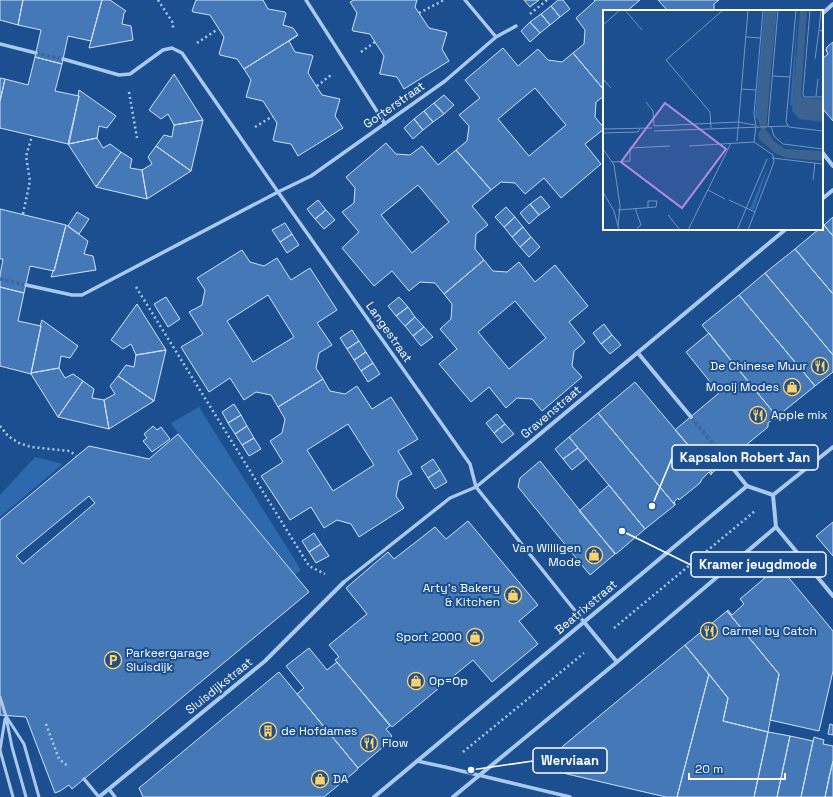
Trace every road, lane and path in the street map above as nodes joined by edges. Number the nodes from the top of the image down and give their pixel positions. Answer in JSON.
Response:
{"nodes":[{"id":1,"x":158,"y":0,"type":"edge"},
{"id":2,"x":306,"y":0,"type":"edge"},
{"id":3,"x":444,"y":0,"type":"edge"},
{"id":4,"x":465,"y":0,"type":"edge"},
{"id":5,"x":833,"y":4,"type":"edge"},
{"id":6,"x":419,"y":13,"type":"dead end"},
{"id":7,"x":823,"y":13,"type":"edge"},
{"id":8,"x":516,"y":26,"type":"dead end"},
{"id":9,"x":218,"y":29,"type":"dead end"},
{"id":10,"x":496,"y":36,"type":"junction"},
{"id":11,"x":0,"y":44,"type":"edge"},
{"id":12,"x":172,"y":48,"type":"junction"},
{"id":13,"x":36,"y":53,"type":"tunnel mouth"},
{"id":14,"x":182,"y":53,"type":"junction"},
{"id":15,"x":62,"y":59,"type":"tunnel mouth"},
{"id":16,"x":126,"y":74,"type":"junction"},
{"id":17,"x":385,"y":124,"type":"junction"},
{"id":18,"x":32,"y":136,"type":"dead end"},
{"id":19,"x":137,"y":138,"type":"dead end"},
{"id":20,"x":823,"y":153,"type":"edge"},
{"id":21,"x":833,"y":166,"type":"edge"},
{"id":22,"x":833,"y":190,"type":"edge"},
{"id":23,"x":278,"y":192,"type":"junction"},
{"id":24,"x":823,"y":198,"type":"edge"},
{"id":25,"x":23,"y":214,"type":"dead end"},
{"id":26,"x":785,"y":230,"type":"edge"},
{"id":27,"x":127,"y":272,"type":"junction"},
{"id":28,"x":26,"y":285,"type":"tunnel mouth"},
{"id":29,"x":638,"y":353,"type":"junction"},
{"id":30,"x":691,"y":416,"type":"tunnel mouth"},
{"id":31,"x":0,"y":426,"type":"edge"},
{"id":32,"x":833,"y":447,"type":"edge"},
{"id":33,"x":76,"y":456,"type":"dead end"},
{"id":34,"x":510,"y":459,"type":"joint"},
{"id":35,"x":727,"y":461,"type":"tunnel mouth"},
{"id":36,"x":747,"y":486,"type":"junction"},
{"id":37,"x":476,"y":487,"type":"junction"},
{"id":38,"x":774,"y":495,"type":"junction"},
{"id":39,"x":776,"y":527,"type":"junction"},
{"id":40,"x":344,"y":582,"type":"junction"},
{"id":41,"x":833,"y":596,"type":"edge"},
{"id":42,"x":584,"y":622,"type":"junction"},
{"id":43,"x":599,"y":640,"type":"junction"},
{"id":44,"x":617,"y":662,"type":"junction"},
{"id":45,"x":0,"y":696,"type":"edge"},
{"id":46,"x":6,"y":716,"type":"junction"},
{"id":47,"x":46,"y":724,"type":"dead end"},
{"id":48,"x":59,"y":759,"type":"dead end"},
{"id":49,"x":417,"y":761,"type":"junction"},
{"id":50,"x":445,"y":767,"type":"junction"},
{"id":51,"x":479,"y":775,"type":"junction"},
{"id":52,"x":84,"y":779,"type":"dead end"},
{"id":53,"x":109,"y":789,"type":"junction"},
{"id":54,"x":13,"y":797,"type":"edge"},
{"id":55,"x":26,"y":797,"type":"edge"},
{"id":56,"x":39,"y":797,"type":"edge"},
{"id":57,"x":99,"y":797,"type":"edge"},
{"id":58,"x":115,"y":797,"type":"edge"},
{"id":59,"x":374,"y":797,"type":"edge"},
{"id":60,"x":453,"y":797,"type":"edge"},
{"id":61,"x":570,"y":797,"type":"edge"}],
"edges":[{"from":1,"to":12,"type":"path"},
{"from":2,"to":17,"type":"street"},
{"from":3,"to":6,"type":"path"},
{"from":4,"to":10,"type":"street"},
{"from":5,"to":7,"type":"street"},
{"from":8,"to":10,"type":"street","name":"Gorterstraat"},
{"from":9,"to":14,"type":"path"},
{"from":10,"to":17,"type":"street","name":"Gorterstraat"},
{"from":11,"to":13,"type":"street"},
{"from":12,"to":14,"type":"street","name":"Langestraat"},
{"from":12,"to":16,"type":"street"},
{"from":14,"to":23,"type":"street","name":"Langestraat"},
{"from":15,"to":16,"type":"street"},
{"from":16,"to":19,"type":"path"},
{"from":17,"to":23,"type":"street","name":"Gorterstraat"},
{"from":18,"to":25,"type":"path"},
{"from":20,"to":21,"type":"street"},
{"from":22,"to":24,"type":"street"},
{"from":23,"to":27,"type":"street"},
{"from":23,"to":37,"type":"street","name":"Langestraat"},
{"from":26,"to":29,"type":"street","name":"Gravenstraat"},
{"from":27,"to":28,"type":"street"},
{"from":27,"to":40,"type":"path"},
{"from":29,"to":30,"type":"street"},
{"from":29,"to":34,"type":"street","name":"Gravenstraat"},
{"from":31,"to":33,"type":"path"},
{"from":32,"to":38,"type":"street"},
{"from":34,"to":37,"type":"street","name":"Gravenstraat"},
{"from":35,"to":36,"type":"street"},
{"from":36,"to":38,"type":"street"},
{"from":36,"to":42,"type":"street","name":"Beatrixstraat"},
{"from":37,"to":40,"type":"street"},
{"from":37,"to":42,"type":"street","name":"Langestraat"},
{"from":38,"to":39,"type":"street"},
{"from":38,"to":43,"type":"path"},
{"from":39,"to":41,"type":"street"},
{"from":39,"to":44,"type":"street"},
{"from":40,"to":53,"type":"street","name":"Sluisdijkstraat"},
{"from":42,"to":43,"type":"street","name":"Langestraat"},
{"from":42,"to":49,"type":"street","name":"Beatrixstraat"},
{"from":43,"to":44,"type":"street","name":"Langestraat"},
{"from":43,"to":50,"type":"path"},
{"from":44,"to":51,"type":"street"},
{"from":45,"to":46,"type":"lane"},
{"from":46,"to":54,"type":"lane"},
{"from":46,"to":55,"type":"lane"},
{"from":46,"to":56,"type":"lane"},
{"from":47,"to":48,"type":"path"},
{"from":49,"to":50,"type":"street"},
{"from":49,"to":59,"type":"street","name":"Beatrixstraat"},
{"from":50,"to":51,"type":"street"},
{"from":51,"to":60,"type":"street"},
{"from":51,"to":61,"type":"street"},
{"from":52,"to":57,"type":"street"},
{"from":53,"to":57,"type":"street","name":"Sluisdijkstraat"},
{"from":53,"to":58,"type":"street"}]}
